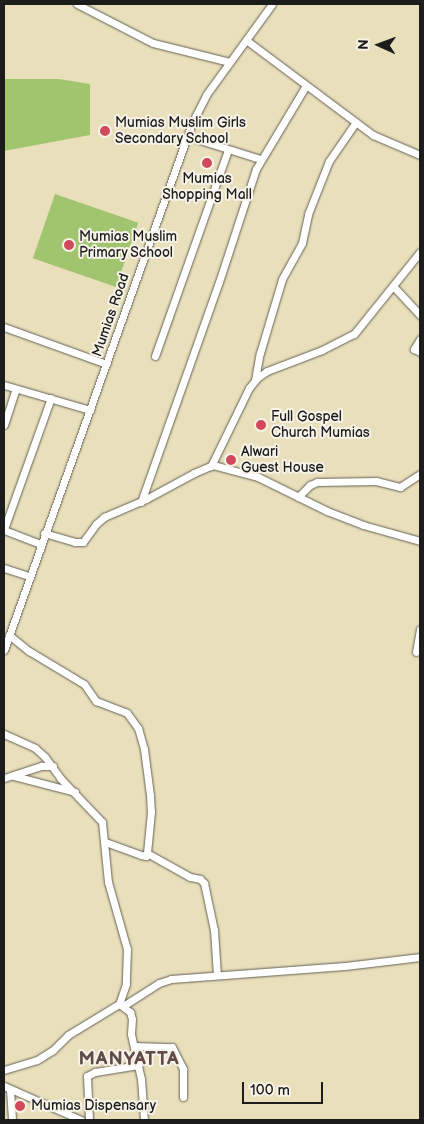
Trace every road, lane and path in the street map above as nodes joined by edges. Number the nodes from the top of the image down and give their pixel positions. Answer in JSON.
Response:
{"nodes":[{"id":1,"x":78,"y":4,"type":"edge"},
{"id":2,"x":272,"y":4,"type":"edge"},
{"id":3,"x":246,"y":40,"type":"junction"},
{"id":4,"x":230,"y":62,"type":"junction"},
{"id":5,"x":305,"y":87,"type":"junction"},
{"id":6,"x":356,"y":122,"type":"junction"},
{"id":7,"x":187,"y":136,"type":"junction"},
{"id":8,"x":228,"y":150,"type":"junction"},
{"id":9,"x":420,"y":155,"type":"edge"},
{"id":10,"x":260,"y":159,"type":"junction"},
{"id":11,"x":420,"y":252,"type":"edge"},
{"id":12,"x":393,"y":286,"type":"junction"},
{"id":13,"x":420,"y":315,"type":"edge"},
{"id":14,"x":4,"y":327,"type":"edge"},
{"id":15,"x":420,"y":339,"type":"edge"},
{"id":16,"x":420,"y":352,"type":"edge"},
{"id":17,"x":155,"y":356,"type":"dead end"},
{"id":18,"x":107,"y":364,"type":"junction"},
{"id":19,"x":254,"y":381,"type":"junction"},
{"id":20,"x":4,"y":385,"type":"edge"},
{"id":21,"x":16,"y":389,"type":"junction"},
{"id":22,"x":51,"y":398,"type":"junction"},
{"id":23,"x":90,"y":410,"type":"junction"},
{"id":24,"x":4,"y":424,"type":"edge"},
{"id":25,"x":211,"y":466,"type":"junction"},
{"id":26,"x":420,"y":474,"type":"edge"},
{"id":27,"x":298,"y":497,"type":"junction"},
{"id":28,"x":141,"y":502,"type":"junction"},
{"id":29,"x":4,"y":530,"type":"edge"},
{"id":30,"x":44,"y":533,"type":"junction"},
{"id":31,"x":420,"y":541,"type":"edge"},
{"id":32,"x":40,"y":544,"type":"junction"},
{"id":33,"x":4,"y":568,"type":"edge"},
{"id":34,"x":29,"y":576,"type":"junction"},
{"id":35,"x":4,"y":621,"type":"edge"},
{"id":36,"x":13,"y":624,"type":"junction"},
{"id":37,"x":420,"y":629,"type":"edge"},
{"id":38,"x":9,"y":635,"type":"junction"},
{"id":39,"x":4,"y":650,"type":"edge"},
{"id":40,"x":416,"y":652,"type":"dead end"},
{"id":41,"x":4,"y":734,"type":"edge"},
{"id":42,"x":53,"y":766,"type":"junction"},
{"id":43,"x":14,"y":776,"type":"junction"},
{"id":44,"x":4,"y":778,"type":"edge"},
{"id":45,"x":75,"y":792,"type":"junction"},
{"id":46,"x":105,"y":842,"type":"junction"},
{"id":47,"x":148,"y":853,"type":"junction"},
{"id":48,"x":420,"y":958,"type":"edge"},
{"id":49,"x":217,"y":975,"type":"junction"},
{"id":50,"x":121,"y":1005,"type":"junction"},
{"id":51,"x":135,"y":1046,"type":"junction"},
{"id":52,"x":138,"y":1065,"type":"junction"},
{"id":53,"x":4,"y":1070,"type":"edge"},
{"id":54,"x":7,"y":1088,"type":"edge"},
{"id":55,"x":183,"y":1097,"type":"dead end"},
{"id":56,"x":12,"y":1120,"type":"edge"},
{"id":57,"x":80,"y":1120,"type":"edge"},
{"id":58,"x":89,"y":1120,"type":"edge"},
{"id":59,"x":144,"y":1120,"type":"edge"}],
"edges":[{"from":1,"to":4,"type":"street"},
{"from":2,"to":3,"type":"street","name":"Mumias Road"},
{"from":3,"to":4,"type":"street","name":"Mumias Road"},
{"from":3,"to":5,"type":"street"},
{"from":4,"to":7,"type":"street","name":"Mumias Road"},
{"from":5,"to":6,"type":"street"},
{"from":5,"to":10,"type":"street"},
{"from":6,"to":9,"type":"street"},
{"from":6,"to":19,"type":"street"},
{"from":7,"to":8,"type":"street"},
{"from":7,"to":18,"type":"street","name":"Mumias Road"},
{"from":8,"to":10,"type":"street"},
{"from":8,"to":17,"type":"street"},
{"from":10,"to":28,"type":"street"},
{"from":11,"to":12,"type":"street"},
{"from":12,"to":13,"type":"street"},
{"from":12,"to":19,"type":"street"},
{"from":14,"to":18,"type":"street"},
{"from":15,"to":16,"type":"street"},
{"from":18,"to":23,"type":"street","name":"Mumias Road"},
{"from":19,"to":25,"type":"street"},
{"from":20,"to":21,"type":"street"},
{"from":21,"to":22,"type":"street"},
{"from":21,"to":24,"type":"street"},
{"from":22,"to":23,"type":"street"},
{"from":22,"to":29,"type":"street"},
{"from":23,"to":30,"type":"street","name":"Mumias Road"},
{"from":25,"to":27,"type":"street"},
{"from":25,"to":28,"type":"street"},
{"from":26,"to":27,"type":"street"},
{"from":27,"to":31,"type":"street"},
{"from":28,"to":30,"type":"street"},
{"from":29,"to":32,"type":"street"},
{"from":30,"to":32,"type":"street","name":"Mumias Road"},
{"from":32,"to":34,"type":"street","name":"Mumias Road"},
{"from":33,"to":34,"type":"street"},
{"from":34,"to":36,"type":"street","name":"Mumias Road"},
{"from":35,"to":36,"type":"street"},
{"from":36,"to":38,"type":"street","name":"Mumias Road"},
{"from":37,"to":40,"type":"street"},
{"from":38,"to":39,"type":"street","name":"Mumias Road"},
{"from":38,"to":47,"type":"street"},
{"from":41,"to":42,"type":"street"},
{"from":42,"to":43,"type":"street"},
{"from":42,"to":45,"type":"street"},
{"from":43,"to":44,"type":"street"},
{"from":43,"to":45,"type":"street"},
{"from":45,"to":46,"type":"street"},
{"from":46,"to":47,"type":"street"},
{"from":46,"to":50,"type":"street"},
{"from":47,"to":49,"type":"street"},
{"from":48,"to":49,"type":"street"},
{"from":49,"to":50,"type":"street"},
{"from":50,"to":51,"type":"street"},
{"from":50,"to":53,"type":"street"},
{"from":51,"to":52,"type":"street"},
{"from":51,"to":55,"type":"street"},
{"from":52,"to":58,"type":"street"},
{"from":52,"to":59,"type":"street"},
{"from":54,"to":56,"type":"street"},
{"from":54,"to":57,"type":"street"}]}
